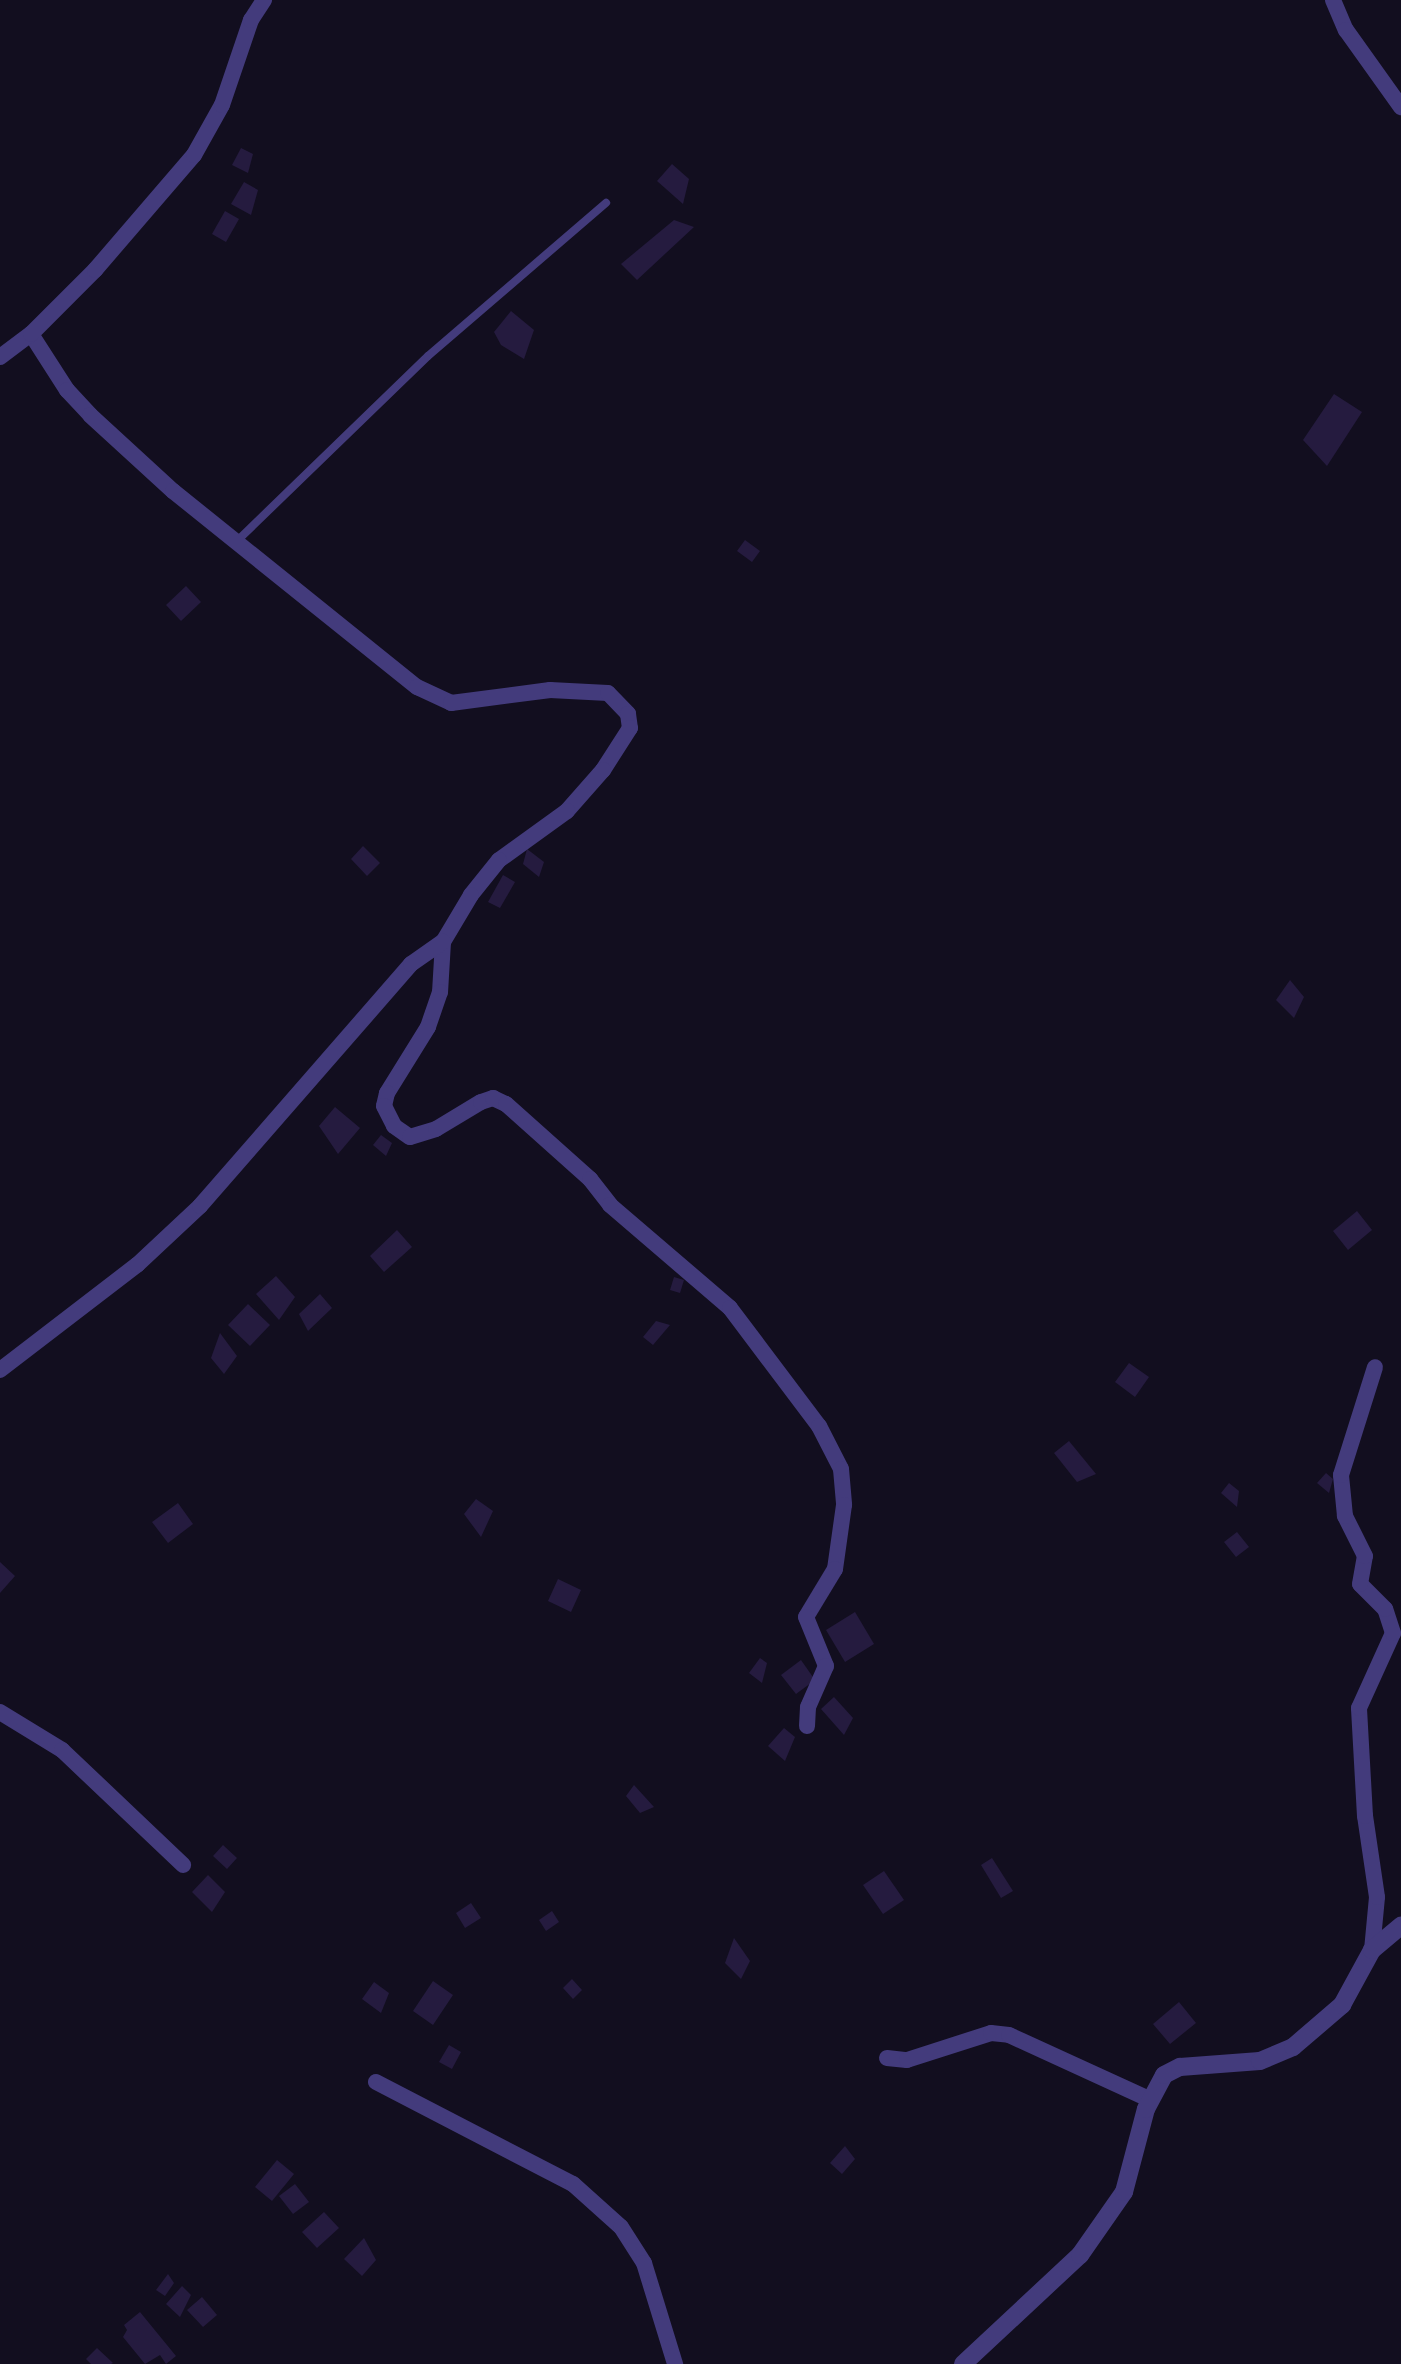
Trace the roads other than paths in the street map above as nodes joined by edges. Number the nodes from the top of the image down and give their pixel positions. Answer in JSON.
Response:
{"nodes":[{"id":1,"x":264,"y":0,"type":"edge"},
{"id":2,"x":1333,"y":0,"type":"edge"},
{"id":3,"x":1401,"y":107,"type":"edge"},
{"id":4,"x":606,"y":203,"type":"dead end"},
{"id":5,"x":31,"y":334,"type":"junction"},
{"id":6,"x":0,"y":357,"type":"edge"},
{"id":7,"x":237,"y":540,"type":"junction"},
{"id":8,"x":443,"y":942,"type":"junction"},
{"id":9,"x":1375,"y":1367,"type":"dead end"},
{"id":10,"x":0,"y":1370,"type":"edge"},
{"id":11,"x":0,"y":1712,"type":"edge"},
{"id":12,"x":807,"y":1726,"type":"dead end"},
{"id":13,"x":183,"y":1865,"type":"dead end"},
{"id":14,"x":1401,"y":1926,"type":"edge"},
{"id":15,"x":1372,"y":1950,"type":"junction"},
{"id":16,"x":887,"y":2058,"type":"dead end"},
{"id":17,"x":376,"y":2082,"type":"dead end"},
{"id":18,"x":1150,"y":2099,"type":"junction"},
{"id":19,"x":675,"y":2364,"type":"edge"},
{"id":20,"x":963,"y":2364,"type":"edge"}],
"edges":[{"from":1,"to":5,"type":"street"},
{"from":2,"to":3,"type":"street"},
{"from":4,"to":7,"type":"lane"},
{"from":5,"to":6,"type":"street"},
{"from":5,"to":7,"type":"street"},
{"from":7,"to":8,"type":"street"},
{"from":8,"to":10,"type":"street"},
{"from":8,"to":12,"type":"street"},
{"from":9,"to":15,"type":"street"},
{"from":11,"to":13,"type":"street"},
{"from":14,"to":15,"type":"street"},
{"from":15,"to":18,"type":"street"},
{"from":16,"to":18,"type":"street"},
{"from":17,"to":19,"type":"street"},
{"from":18,"to":20,"type":"street"}]}
